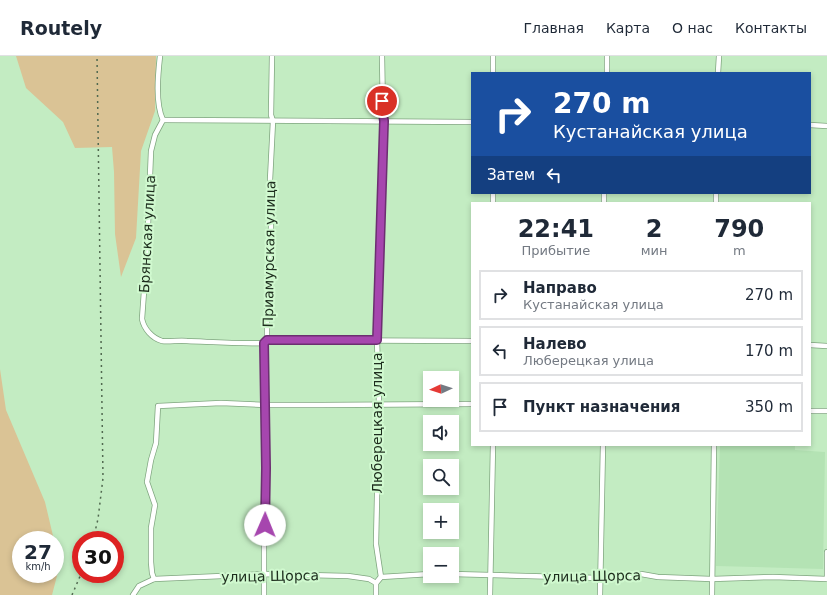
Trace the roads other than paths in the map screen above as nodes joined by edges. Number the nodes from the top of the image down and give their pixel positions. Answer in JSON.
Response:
{"nodes":[{"id":1,"x":160,"y":56,"type":"edge"},
{"id":2,"x":272,"y":56,"type":"edge"},
{"id":3,"x":382,"y":56,"type":"edge"},
{"id":4,"x":493,"y":56,"type":"edge"},
{"id":5,"x":607,"y":56,"type":"edge"},
{"id":6,"x":719,"y":56,"type":"edge"},
{"id":7,"x":493,"y":72,"type":"edge"},
{"id":8,"x":607,"y":72,"type":"edge"},
{"id":9,"x":718,"y":72,"type":"edge"},
{"id":10,"x":163,"y":120,"type":"junction"},
{"id":11,"x":274,"y":121,"type":"junction"},
{"id":12,"x":384,"y":121,"type":"junction"},
{"id":13,"x":471,"y":122,"type":"edge"},
{"id":14,"x":811,"y":125,"type":"edge"},
{"id":15,"x":827,"y":126,"type":"edge"},
{"id":16,"x":377,"y":340,"type":"junction"},
{"id":17,"x":471,"y":341,"type":"edge"},
{"id":18,"x":266,"y":342,"type":"junction"},
{"id":19,"x":811,"y":345,"type":"edge"},
{"id":20,"x":827,"y":346,"type":"edge"},
{"id":21,"x":379,"y":404,"type":"junction"},
{"id":22,"x":471,"y":404,"type":"edge"},
{"id":23,"x":266,"y":405,"type":"junction"},
{"id":24,"x":811,"y":411,"type":"edge"},
{"id":25,"x":827,"y":411,"type":"edge"},
{"id":26,"x":493,"y":446,"type":"edge"},
{"id":27,"x":603,"y":446,"type":"edge"},
{"id":28,"x":714,"y":446,"type":"edge"},
{"id":29,"x":827,"y":552,"type":"edge"},
{"id":30,"x":265,"y":574,"type":"junction"},
{"id":31,"x":423,"y":574,"type":"edge"},
{"id":32,"x":459,"y":574,"type":"edge"},
{"id":33,"x":491,"y":575,"type":"junction"},
{"id":34,"x":381,"y":577,"type":"junction"},
{"id":35,"x":600,"y":578,"type":"junction"},
{"id":36,"x":154,"y":579,"type":"junction"},
{"id":37,"x":712,"y":579,"type":"junction"},
{"id":38,"x":827,"y":579,"type":"edge"},
{"id":39,"x":376,"y":583,"type":"junction"},
{"id":40,"x":133,"y":595,"type":"edge"},
{"id":41,"x":264,"y":595,"type":"edge"},
{"id":42,"x":376,"y":595,"type":"edge"},
{"id":43,"x":490,"y":595,"type":"edge"},
{"id":44,"x":600,"y":595,"type":"edge"},
{"id":45,"x":712,"y":595,"type":"edge"}],
"edges":[{"from":1,"to":10,"type":"street"},
{"from":2,"to":11,"type":"street","name":"Приамурская улица"},
{"from":3,"to":12,"type":"street","name":"Люберецкая улица"},
{"from":4,"to":7,"type":"street"},
{"from":5,"to":8,"type":"street"},
{"from":6,"to":9,"type":"street"},
{"from":10,"to":11,"type":"street"},
{"from":10,"to":18,"type":"street","name":"Брянская улица"},
{"from":11,"to":12,"type":"street"},
{"from":11,"to":18,"type":"street","name":"Приамурская улица"},
{"from":12,"to":13,"type":"street"},
{"from":12,"to":16,"type":"street","name":"Люберецкая улица"},
{"from":14,"to":15,"type":"street"},
{"from":16,"to":17,"type":"street"},
{"from":16,"to":18,"type":"street"},
{"from":16,"to":21,"type":"street","name":"Люберецкая улица"},
{"from":18,"to":23,"type":"street","name":"Приамурская улица"},
{"from":19,"to":20,"type":"street"},
{"from":21,"to":22,"type":"street"},
{"from":21,"to":23,"type":"street"},
{"from":21,"to":34,"type":"street","name":"Люберецкая улица"},
{"from":23,"to":30,"type":"street","name":"Приамурская улица"},
{"from":23,"to":36,"type":"street"},
{"from":24,"to":25,"type":"street"},
{"from":26,"to":33,"type":"street"},
{"from":27,"to":35,"type":"street"},
{"from":28,"to":37,"type":"street"},
{"from":29,"to":38,"type":"street"},
{"from":30,"to":36,"type":"street","name":"улица Щорса"},
{"from":30,"to":39,"type":"street","name":"улица Щорса"},
{"from":30,"to":41,"type":"street","name":"Приамурская улица"},
{"from":31,"to":34,"type":"street"},
{"from":32,"to":33,"type":"street","name":"улица Щорса"},
{"from":33,"to":35,"type":"street","name":"улица Щорса"},
{"from":33,"to":43,"type":"street"},
{"from":34,"to":39,"type":"street"},
{"from":35,"to":37,"type":"street","name":"улица Щорса"},
{"from":35,"to":44,"type":"street"},
{"from":36,"to":40,"type":"street"},
{"from":37,"to":38,"type":"street","name":"улица Щорса"},
{"from":37,"to":45,"type":"street"},
{"from":39,"to":42,"type":"street"}]}
